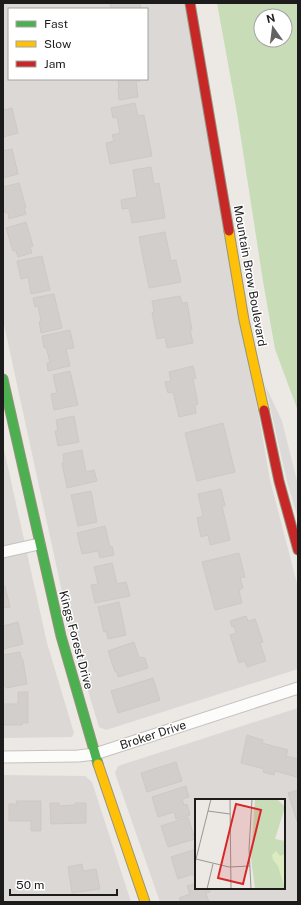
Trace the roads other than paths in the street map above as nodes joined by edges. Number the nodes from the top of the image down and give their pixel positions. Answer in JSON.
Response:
{"nodes":[{"id":1,"x":190,"y":3,"type":"edge"},
{"id":2,"x":3,"y":379,"type":"edge"},
{"id":3,"x":40,"y":544,"type":"junction"},
{"id":4,"x":298,"y":550,"type":"edge"},
{"id":5,"x":3,"y":552,"type":"edge"},
{"id":6,"x":298,"y":688,"type":"edge"},
{"id":7,"x":95,"y":754,"type":"junction"},
{"id":8,"x":3,"y":757,"type":"edge"},
{"id":9,"x":145,"y":902,"type":"edge"}],
"edges":[{"from":1,"to":4,"type":"main road","name":"Mountain Brow Boulevard"},
{"from":2,"to":3,"type":"main road","name":"Kings Forest Drive"},
{"from":3,"to":5,"type":"street"},
{"from":3,"to":7,"type":"main road","name":"Kings Forest Drive"},
{"from":6,"to":7,"type":"street","name":"Broker Drive"},
{"from":7,"to":8,"type":"street","name":"Broker Drive"},
{"from":7,"to":9,"type":"main road","name":"Kings Forest Drive"}]}
